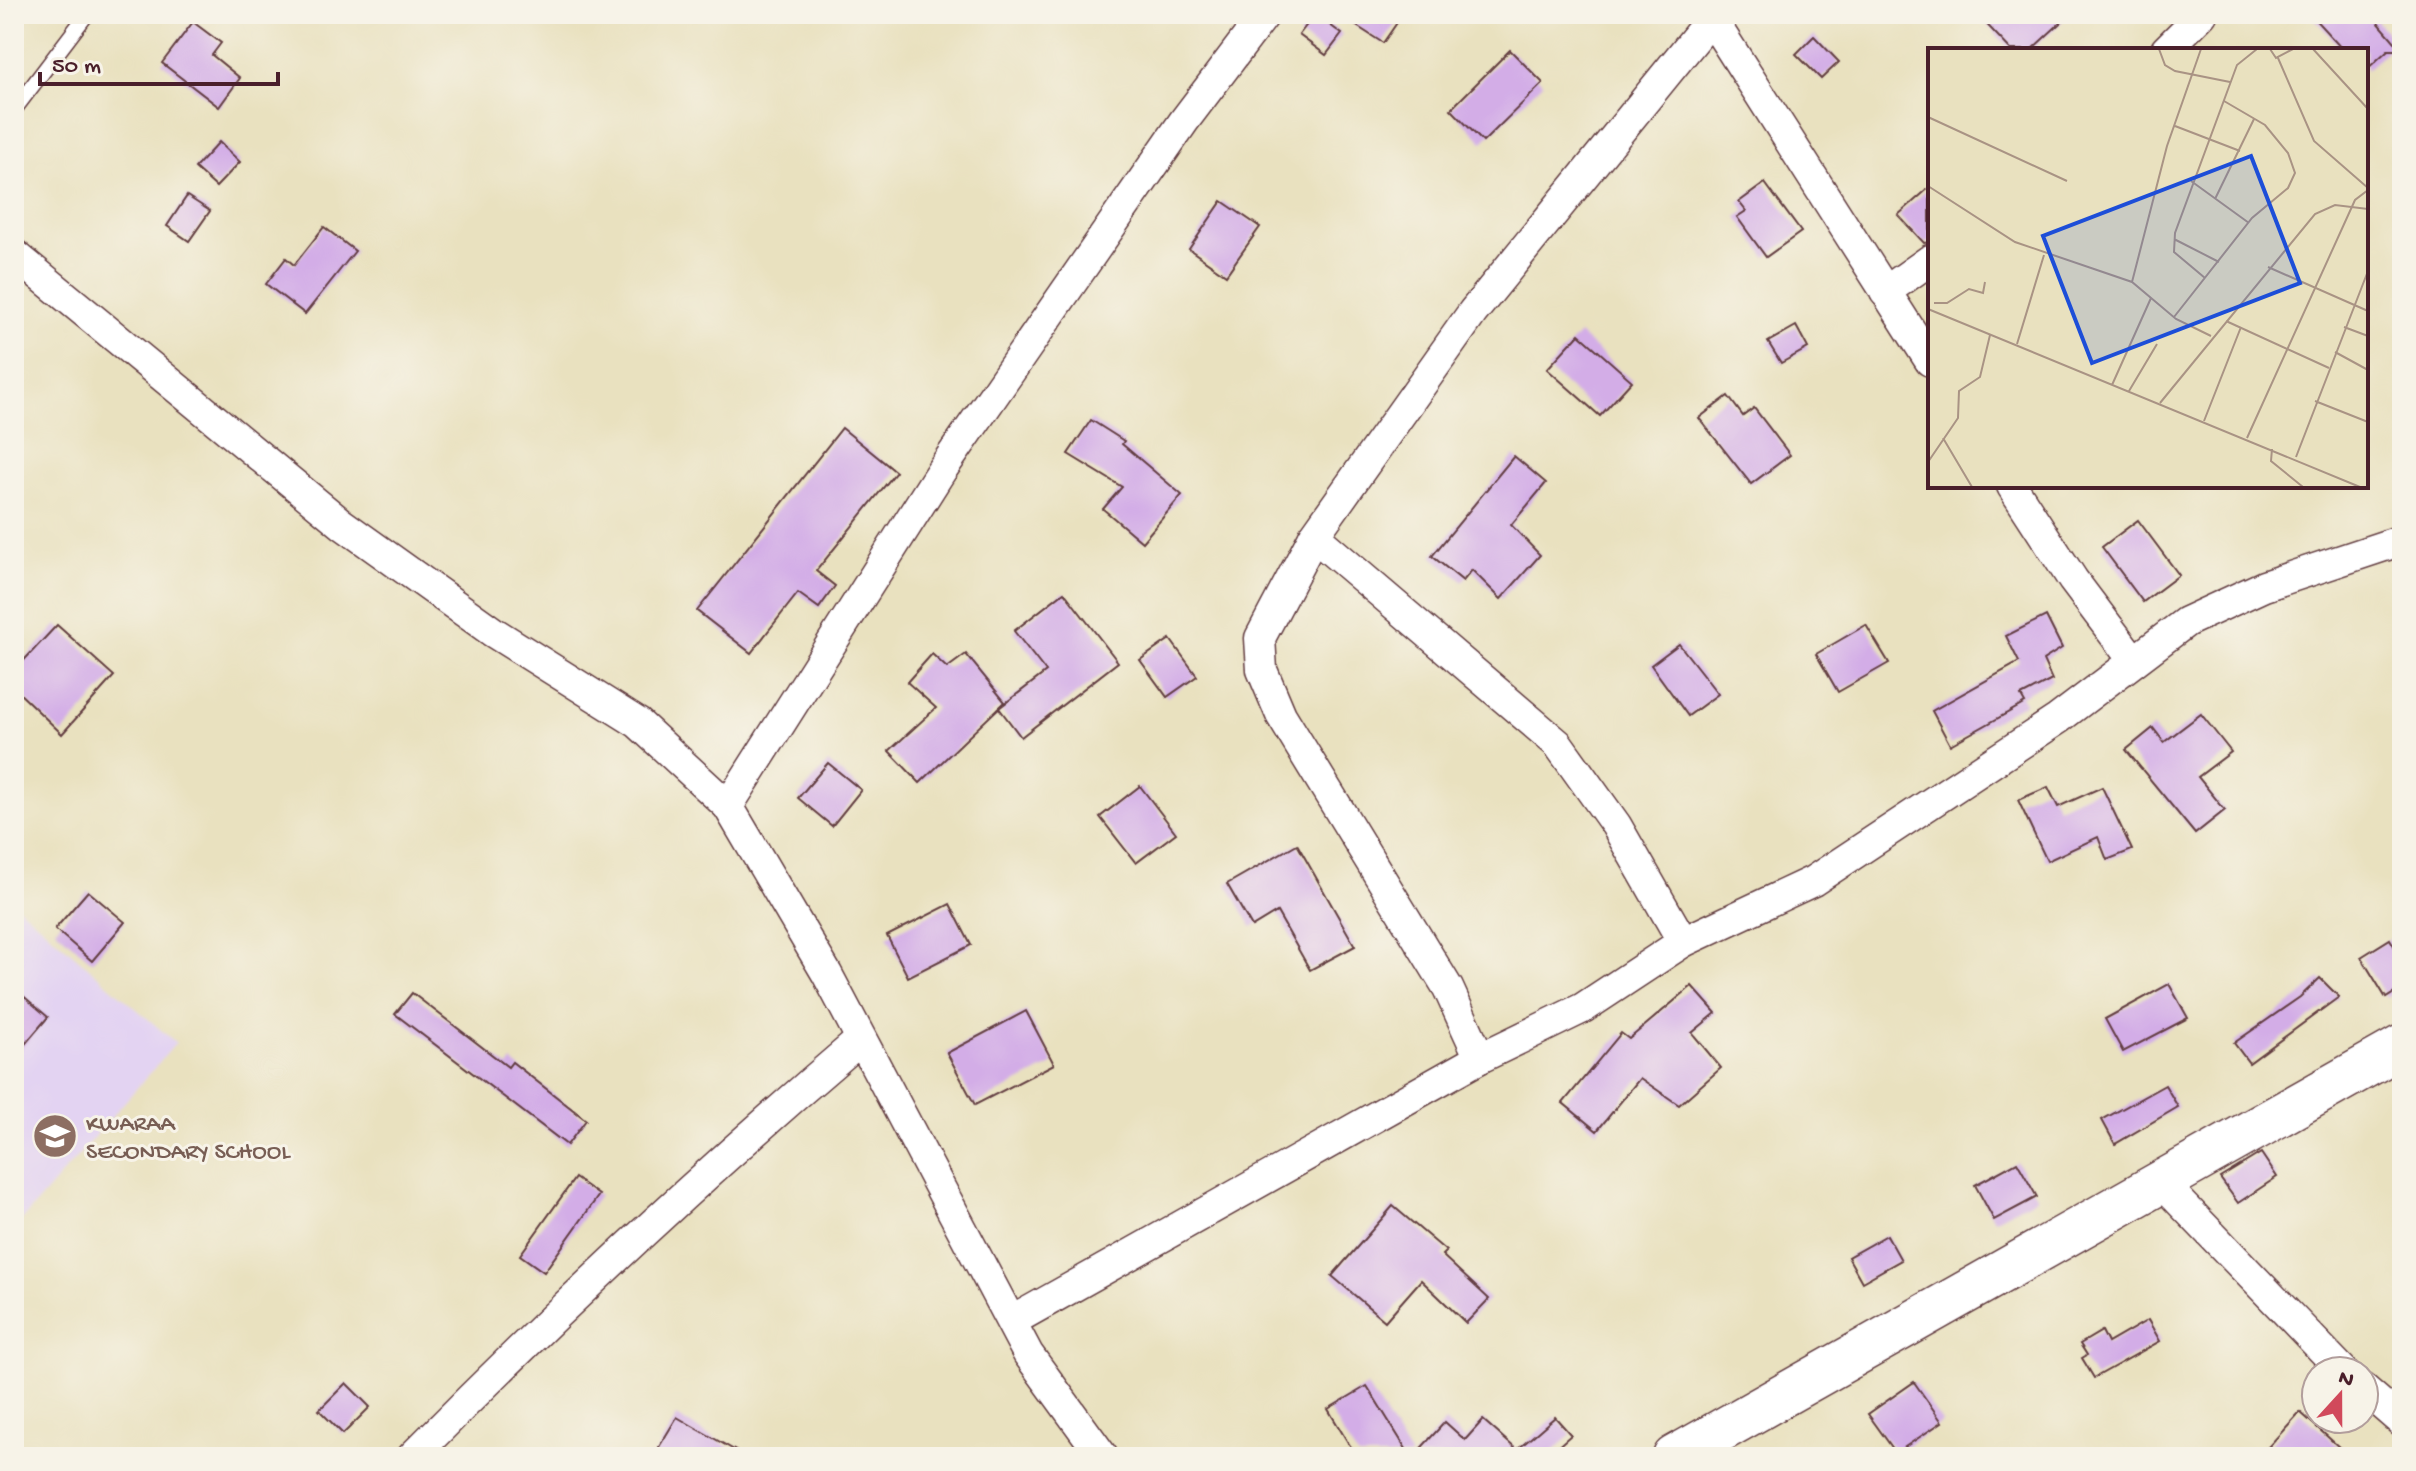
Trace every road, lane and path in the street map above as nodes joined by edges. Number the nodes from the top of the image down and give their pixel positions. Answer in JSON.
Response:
{"nodes":[{"id":1,"x":87,"y":14,"type":"edge"},
{"id":2,"x":1265,"y":14,"type":"edge"},
{"id":3,"x":2202,"y":14,"type":"edge"},
{"id":4,"x":1713,"y":16,"type":"edge"},
{"id":5,"x":2168,"y":48,"type":"edge"},
{"id":6,"x":14,"y":110,"type":"edge"},
{"id":7,"x":14,"y":254,"type":"edge"},
{"id":8,"x":1928,"y":261,"type":"edge"},
{"id":9,"x":1885,"y":292,"type":"junction"},
{"id":10,"x":1928,"y":358,"type":"edge"},
{"id":11,"x":2013,"y":488,"type":"edge"},
{"id":12,"x":1314,"y":536,"type":"junction"},
{"id":13,"x":2402,"y":540,"type":"edge"},
{"id":14,"x":2134,"y":661,"type":"junction"},
{"id":15,"x":728,"y":806,"type":"junction"},
{"id":16,"x":1683,"y":942,"type":"junction"},
{"id":17,"x":859,"y":1041,"type":"junction"},
{"id":18,"x":2402,"y":1046,"type":"edge"},
{"id":19,"x":1480,"y":1058,"type":"junction"},
{"id":20,"x":2160,"y":1181,"type":"junction"},
{"id":21,"x":1012,"y":1321,"type":"junction"},
{"id":22,"x":2328,"y":1355,"type":"edge"},
{"id":23,"x":2380,"y":1403,"type":"edge"},
{"id":24,"x":2402,"y":1422,"type":"edge"},
{"id":25,"x":412,"y":1457,"type":"edge"},
{"id":26,"x":1103,"y":1457,"type":"edge"},
{"id":27,"x":1674,"y":1457,"type":"edge"}],
"edges":[{"from":1,"to":6,"type":"lane"},
{"from":2,"to":15,"type":"street"},
{"from":3,"to":5,"type":"street"},
{"from":4,"to":9,"type":"street"},
{"from":4,"to":12,"type":"street"},
{"from":7,"to":15,"type":"street"},
{"from":8,"to":9,"type":"street"},
{"from":9,"to":10,"type":"street"},
{"from":11,"to":14,"type":"street"},
{"from":12,"to":16,"type":"street"},
{"from":12,"to":19,"type":"street"},
{"from":13,"to":14,"type":"street"},
{"from":14,"to":16,"type":"street"},
{"from":15,"to":17,"type":"street"},
{"from":16,"to":19,"type":"street"},
{"from":17,"to":21,"type":"street"},
{"from":17,"to":25,"type":"street"},
{"from":18,"to":20,"type":"street"},
{"from":19,"to":21,"type":"street"},
{"from":20,"to":22,"type":"street"},
{"from":20,"to":27,"type":"street"},
{"from":21,"to":26,"type":"street"},
{"from":23,"to":24,"type":"street"}]}
